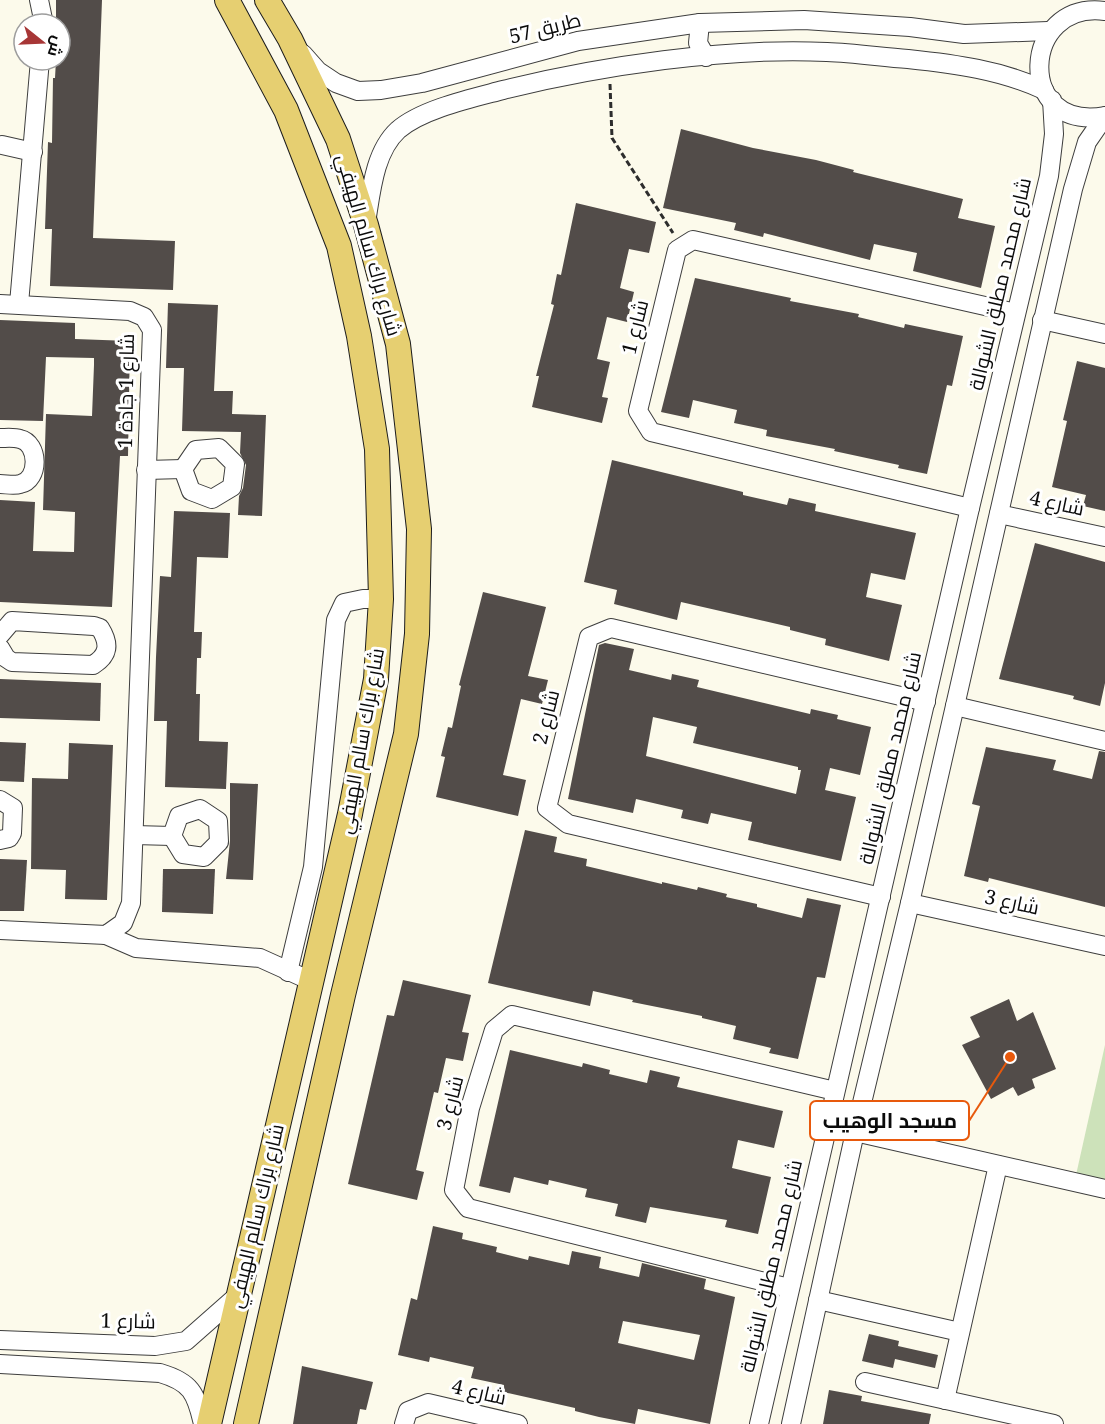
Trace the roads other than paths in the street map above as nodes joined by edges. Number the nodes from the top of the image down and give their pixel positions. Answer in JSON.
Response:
{"nodes":[{"id":1,"x":227,"y":0,"type":"edge"},
{"id":2,"x":267,"y":0,"type":"edge"},
{"id":3,"x":1076,"y":7,"type":"edge"},
{"id":4,"x":1105,"y":11,"type":"edge"},
{"id":5,"x":700,"y":23,"type":"junction"},
{"id":6,"x":1048,"y":31,"type":"junction"},
{"id":7,"x":290,"y":39,"type":"junction"},
{"id":8,"x":706,"y":57,"type":"junction"},
{"id":9,"x":39,"y":72,"type":"edge"},
{"id":10,"x":1048,"y":95,"type":"junction"},
{"id":11,"x":1105,"y":116,"type":"edge"},
{"id":12,"x":1,"y":144,"type":"edge"},
{"id":13,"x":33,"y":152,"type":"junction"},
{"id":14,"x":366,"y":225,"type":"junction"},
{"id":15,"x":0,"y":304,"type":"edge"},
{"id":16,"x":19,"y":304,"type":"junction"},
{"id":17,"x":1016,"y":313,"type":"junction"},
{"id":18,"x":1042,"y":320,"type":"junction"},
{"id":19,"x":1105,"y":334,"type":"edge"},
{"id":20,"x":0,"y":438,"type":"edge"},
{"id":21,"x":183,"y":469,"type":"dead end"},
{"id":22,"x":146,"y":470,"type":"junction"},
{"id":23,"x":0,"y":484,"type":"edge"},
{"id":24,"x":970,"y":508,"type":"junction"},
{"id":25,"x":999,"y":514,"type":"junction"},
{"id":26,"x":1105,"y":537,"type":"edge"},
{"id":27,"x":381,"y":599,"type":"junction"},
{"id":28,"x":0,"y":634,"type":"edge"},
{"id":29,"x":108,"y":647,"type":"junction"},
{"id":30,"x":0,"y":648,"type":"edge"},
{"id":31,"x":140,"y":649,"type":"junction"},
{"id":32,"x":926,"y":702,"type":"junction"},
{"id":33,"x":955,"y":706,"type":"junction"},
{"id":34,"x":1105,"y":741,"type":"edge"},
{"id":35,"x":912,"y":763,"type":"junction"},
{"id":36,"x":941,"y":769,"type":"junction"},
{"id":37,"x":0,"y":800,"type":"edge"},
{"id":38,"x":321,"y":809,"type":"junction"},
{"id":39,"x":899,"y":813,"type":"junction"},
{"id":40,"x":350,"y":814,"type":"junction"},
{"id":41,"x":928,"y":822,"type":"junction"},
{"id":42,"x":134,"y":835,"type":"junction"},
{"id":43,"x":172,"y":836,"type":"dead end"},
{"id":44,"x":0,"y":840,"type":"edge"},
{"id":45,"x":338,"y":868,"type":"junction"},
{"id":46,"x":373,"y":875,"type":"junction"},
{"id":47,"x":881,"y":897,"type":"junction"},
{"id":48,"x":910,"y":903,"type":"junction"},
{"id":49,"x":0,"y":930,"type":"edge"},
{"id":50,"x":106,"y":935,"type":"junction"},
{"id":51,"x":1105,"y":946,"type":"edge"},
{"id":52,"x":288,"y":972,"type":"junction"},
{"id":53,"x":310,"y":981,"type":"junction"},
{"id":54,"x":343,"y":995,"type":"junction"},
{"id":55,"x":834,"y":1091,"type":"junction"},
{"id":56,"x":855,"y":1132,"type":"junction"},
{"id":57,"x":998,"y":1165,"type":"junction"},
{"id":58,"x":1105,"y":1189,"type":"edge"},
{"id":59,"x":789,"y":1288,"type":"junction"},
{"id":60,"x":237,"y":1296,"type":"junction"},
{"id":61,"x":818,"y":1300,"type":"junction"},
{"id":62,"x":960,"y":1332,"type":"junction"},
{"id":63,"x":0,"y":1340,"type":"edge"},
{"id":64,"x":129,"y":1344,"type":"junction"},
{"id":65,"x":0,"y":1364,"type":"edge"},
{"id":66,"x":123,"y":1370,"type":"junction"},
{"id":67,"x":865,"y":1382,"type":"dead end"},
{"id":68,"x":945,"y":1400,"type":"junction"},
{"id":69,"x":203,"y":1424,"type":"edge"},
{"id":70,"x":209,"y":1424,"type":"edge"},
{"id":71,"x":246,"y":1424,"type":"edge"},
{"id":72,"x":404,"y":1424,"type":"edge"},
{"id":73,"x":518,"y":1424,"type":"edge"},
{"id":74,"x":759,"y":1424,"type":"edge"},
{"id":75,"x":791,"y":1424,"type":"edge"},
{"id":76,"x":1054,"y":1424,"type":"edge"}],
"edges":[{"from":1,"to":27,"type":"main road","name":"شارع براك سالم الهيفي"},
{"from":2,"to":7,"type":"main road","name":"شارع براك سالم الهيفي"},
{"from":3,"to":4,"type":"street"},
{"from":3,"to":6,"type":"street"},
{"from":5,"to":6,"type":"street","name":"طريق 57"},
{"from":5,"to":7,"type":"street","name":"طريق 57"},
{"from":5,"to":8,"type":"street"},
{"from":6,"to":10,"type":"street","name":"شارع محمد مطلق الشوالة"},
{"from":7,"to":14,"type":"main road","name":"شارع براك سالم الهيفي"},
{"from":8,"to":10,"type":"street"},
{"from":8,"to":14,"type":"street"},
{"from":9,"to":13,"type":"street"},
{"from":10,"to":11,"type":"street"},
{"from":10,"to":17,"type":"street","name":"شارع محمد مطلق الشوالة"},
{"from":11,"to":18,"type":"street"},
{"from":12,"to":13,"type":"street"},
{"from":13,"to":16,"type":"street"},
{"from":14,"to":46,"type":"main road","name":"شارع براك سالم الهيفي"},
{"from":15,"to":16,"type":"street","name":"شارع 1 جادة 1"},
{"from":16,"to":22,"type":"street","name":"شارع 1 جادة 1"},
{"from":17,"to":24,"type":"street","name":"شارع محمد مطلق الشوالة"},
{"from":17,"to":24,"type":"street","name":"شارع 1"},
{"from":18,"to":19,"type":"street"},
{"from":18,"to":25,"type":"street"},
{"from":20,"to":23,"type":"street"},
{"from":21,"to":22,"type":"street","name":"شارع 1 جادة 1"},
{"from":22,"to":31,"type":"street","name":"شارع 1 جادة 1"},
{"from":24,"to":32,"type":"street","name":"شارع محمد مطلق الشوالة"},
{"from":25,"to":26,"type":"street","name":"شارع 4"},
{"from":25,"to":33,"type":"street"},
{"from":27,"to":38,"type":"street"},
{"from":27,"to":40,"type":"main road","name":"شارع براك سالم الهيفي"},
{"from":28,"to":29,"type":"street"},
{"from":29,"to":30,"type":"street"},
{"from":29,"to":31,"type":"street"},
{"from":31,"to":42,"type":"street","name":"شارع 1 جادة 1"},
{"from":32,"to":35,"type":"street","name":"شارع محمد مطلق الشوالة"},
{"from":32,"to":47,"type":"street","name":"شارع 2"},
{"from":33,"to":34,"type":"street"},
{"from":33,"to":36,"type":"street"},
{"from":35,"to":36,"type":"street"},
{"from":35,"to":39,"type":"street","name":"شارع محمد مطلق الشوالة"},
{"from":36,"to":41,"type":"street"},
{"from":37,"to":44,"type":"street"},
{"from":38,"to":40,"type":"street"},
{"from":38,"to":52,"type":"street"},
{"from":39,"to":41,"type":"street"},
{"from":39,"to":47,"type":"street","name":"شارع محمد مطلق الشوالة"},
{"from":40,"to":45,"type":"main road","name":"شارع براك سالم الهيفي"},
{"from":41,"to":48,"type":"street"},
{"from":42,"to":43,"type":"street"},
{"from":42,"to":50,"type":"street","name":"شارع 1 جادة 1"},
{"from":45,"to":46,"type":"main road"},
{"from":45,"to":53,"type":"main road","name":"شارع براك سالم الهيفي"},
{"from":46,"to":54,"type":"main road","name":"شارع براك سالم الهيفي"},
{"from":47,"to":55,"type":"street","name":"شارع محمد مطلق الشوالة"},
{"from":48,"to":51,"type":"street","name":"شارع 3"},
{"from":48,"to":56,"type":"street"},
{"from":49,"to":50,"type":"street"},
{"from":50,"to":52,"type":"street"},
{"from":52,"to":53,"type":"street"},
{"from":53,"to":54,"type":"main road"},
{"from":53,"to":60,"type":"main road","name":"شارع براك سالم الهيفي"},
{"from":54,"to":71,"type":"main road","name":"شارع براك سالم الهيفي"},
{"from":55,"to":59,"type":"street","name":"شارع محمد مطلق الشوالة"},
{"from":55,"to":59,"type":"street","name":"شارع 3"},
{"from":56,"to":57,"type":"street"},
{"from":56,"to":61,"type":"street"},
{"from":57,"to":58,"type":"street"},
{"from":57,"to":62,"type":"street"},
{"from":59,"to":74,"type":"street","name":"شارع محمد مطلق الشوالة"},
{"from":60,"to":64,"type":"street","name":"شارع 1"},
{"from":60,"to":70,"type":"main road","name":"شارع براك سالم الهيفي"},
{"from":61,"to":62,"type":"street"},
{"from":61,"to":75,"type":"street"},
{"from":62,"to":68,"type":"street"},
{"from":63,"to":64,"type":"street","name":"شارع 1"},
{"from":64,"to":66,"type":"street"},
{"from":65,"to":66,"type":"street"},
{"from":66,"to":69,"type":"street"},
{"from":67,"to":68,"type":"street"},
{"from":68,"to":76,"type":"street"},
{"from":72,"to":73,"type":"street","name":"شارع 4"}]}
